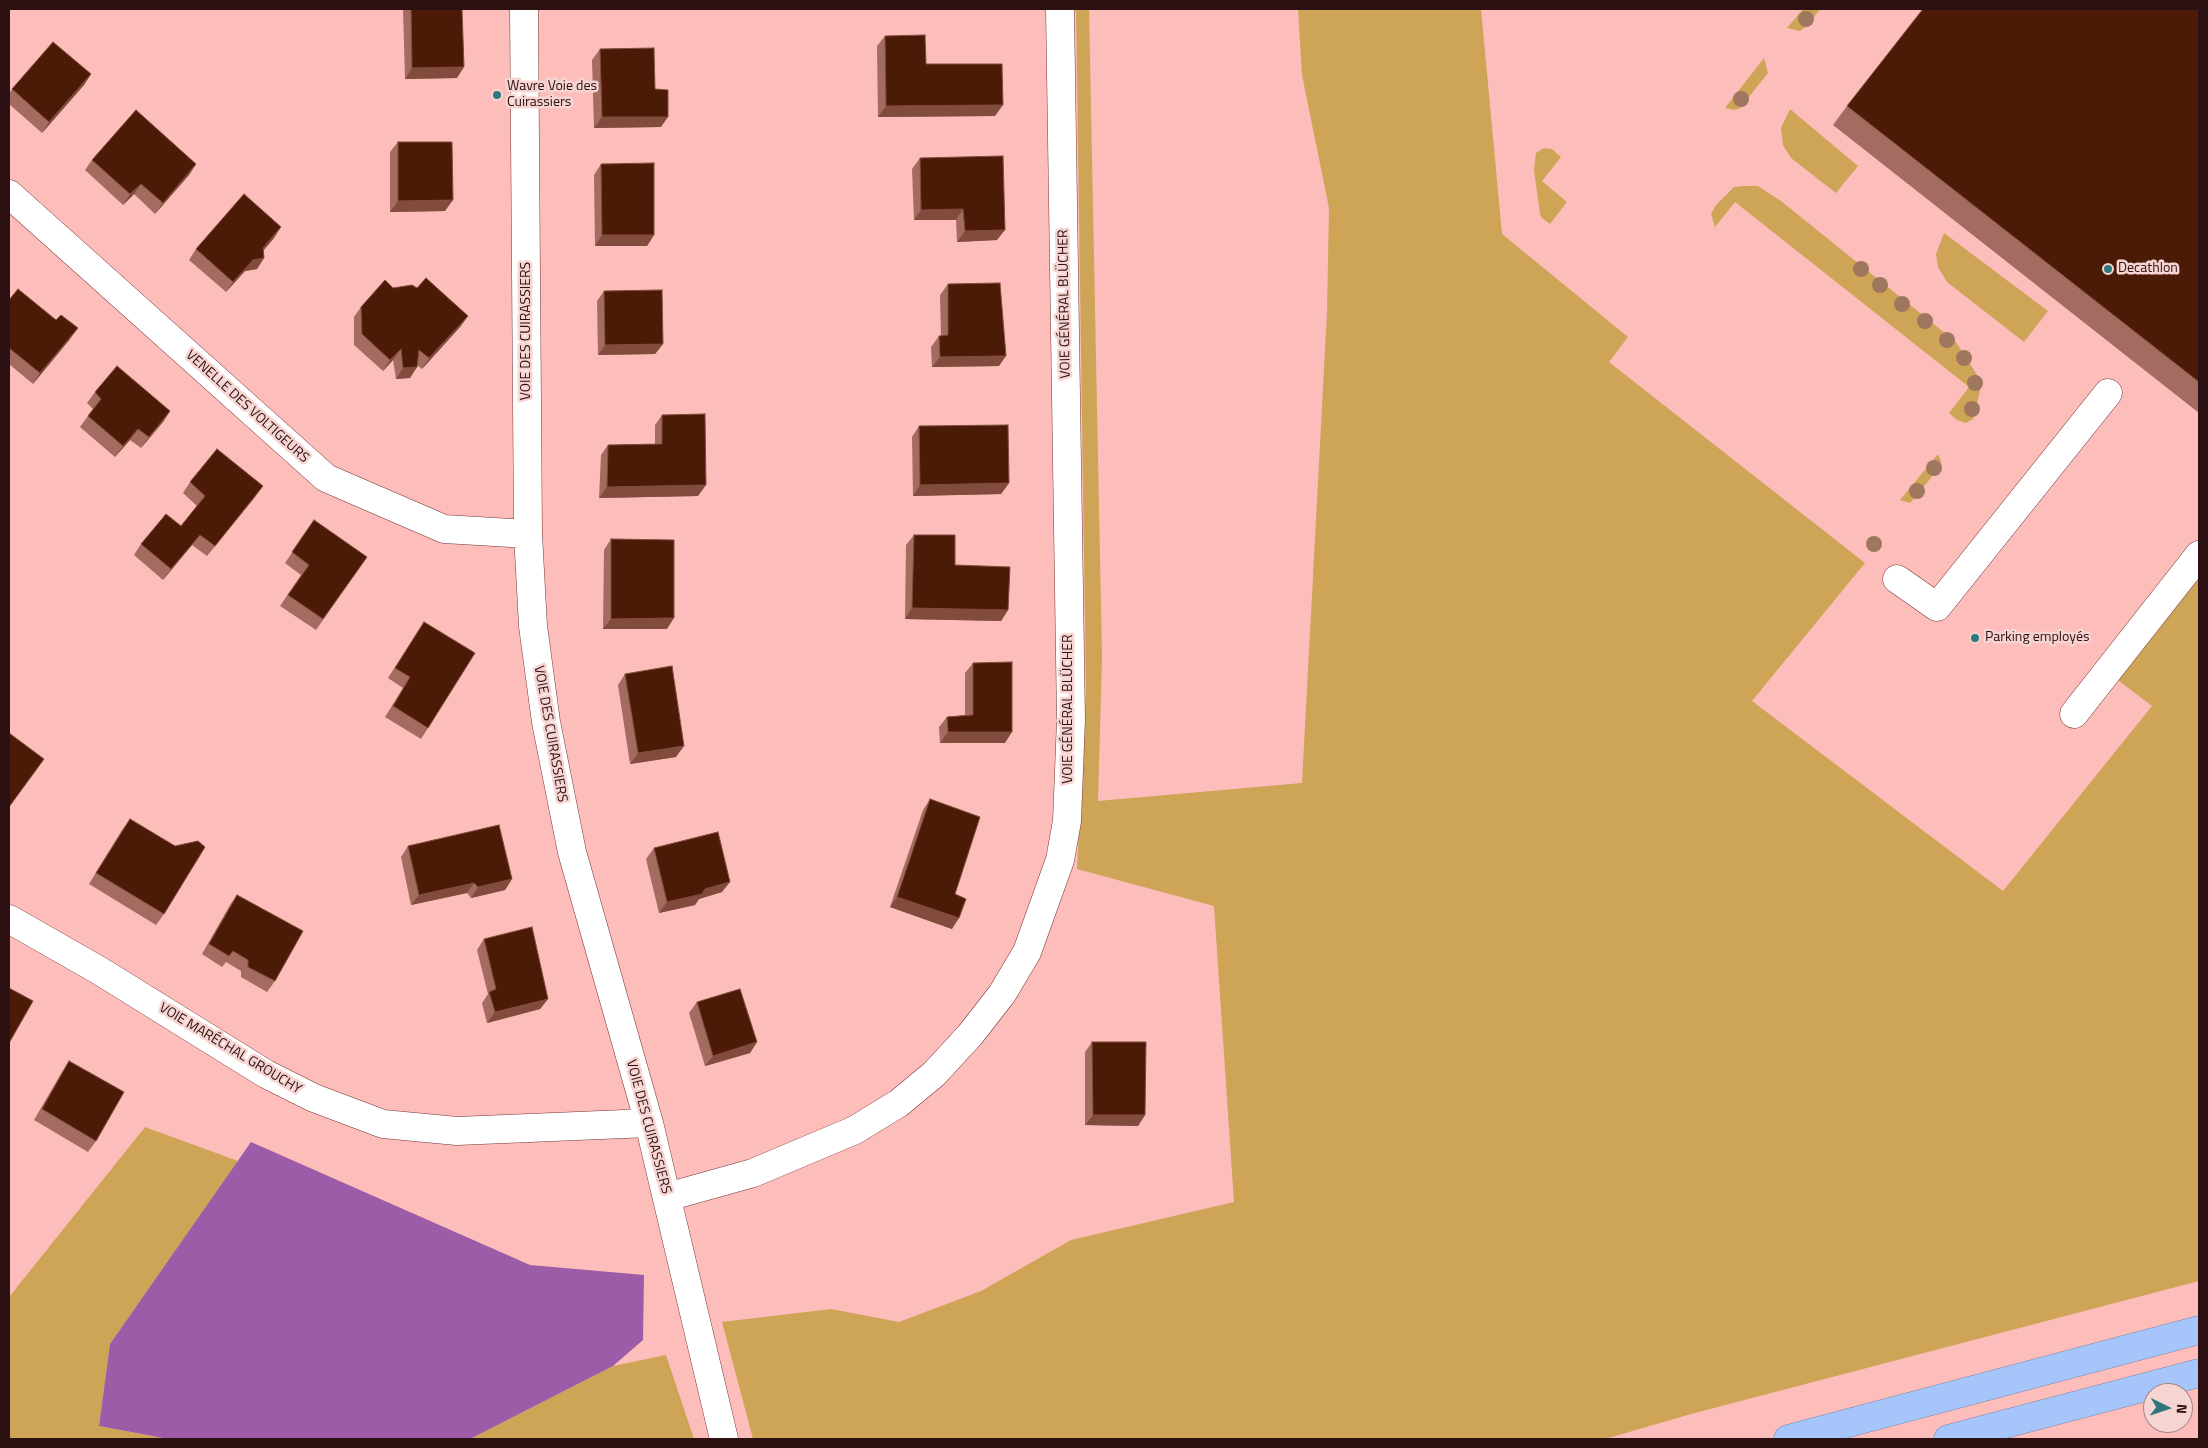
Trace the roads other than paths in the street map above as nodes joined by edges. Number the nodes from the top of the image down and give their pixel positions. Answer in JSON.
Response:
{"nodes":[{"id":1,"x":524,"y":9,"type":"edge"},
{"id":2,"x":1060,"y":9,"type":"edge"},
{"id":3,"x":9,"y":194,"type":"edge"},
{"id":4,"x":2108,"y":393,"type":"dead end"},
{"id":5,"x":528,"y":534,"type":"junction"},
{"id":6,"x":2199,"y":556,"type":"edge"},
{"id":7,"x":1897,"y":579,"type":"dead end"},
{"id":8,"x":2074,"y":714,"type":"dead end"},
{"id":9,"x":9,"y":919,"type":"edge"},
{"id":10,"x":649,"y":1123,"type":"junction"},
{"id":11,"x":667,"y":1197,"type":"junction"},
{"id":12,"x":2199,"y":1330,"type":"edge"},
{"id":13,"x":2199,"y":1373,"type":"edge"},
{"id":14,"x":724,"y":1439,"type":"edge"},
{"id":15,"x":1788,"y":1439,"type":"edge"},
{"id":16,"x":1948,"y":1439,"type":"edge"}],
"edges":[{"from":1,"to":5,"type":"street","name":"VOIE DES CUIRASSIERS"},
{"from":2,"to":11,"type":"street","name":"VOIE GÉNÉRAL BLÜCHER"},
{"from":3,"to":5,"type":"street","name":"VENELLE DES VOLTIGEURS"},
{"from":4,"to":7,"type":"street"},
{"from":5,"to":10,"type":"street","name":"VOIE DES CUIRASSIERS"},
{"from":6,"to":8,"type":"street"},
{"from":9,"to":10,"type":"street","name":"VOIE MARÉCHAL GROUCHY"},
{"from":10,"to":11,"type":"street","name":"VOIE DES CUIRASSIERS"},
{"from":11,"to":14,"type":"street","name":"VOIE DES CUIRASSIERS"},
{"from":12,"to":15,"type":"highway"},
{"from":13,"to":16,"type":"highway"}]}
